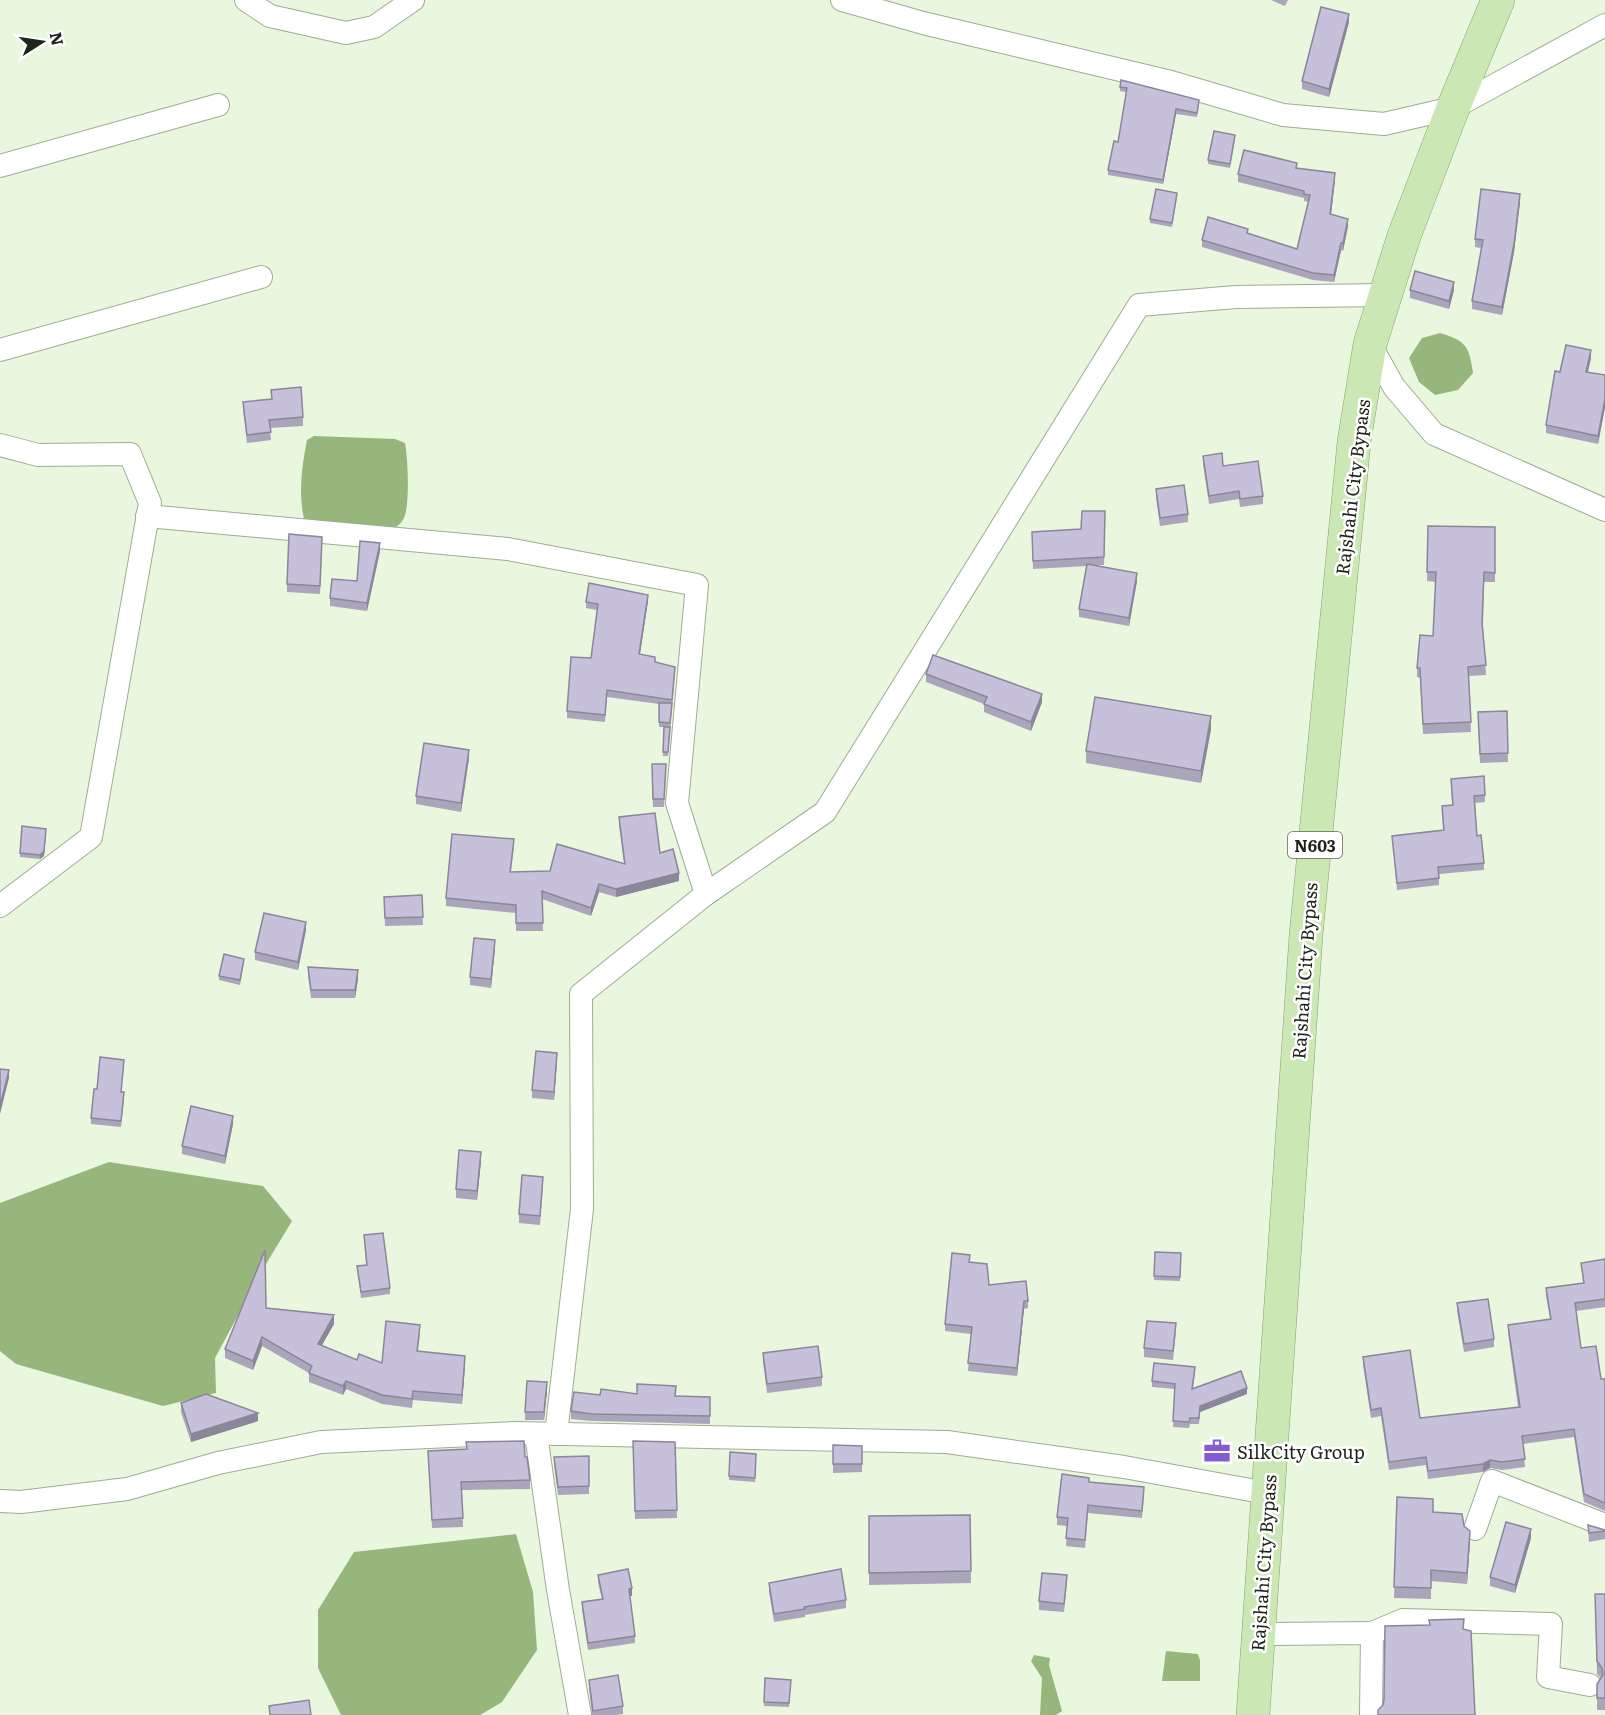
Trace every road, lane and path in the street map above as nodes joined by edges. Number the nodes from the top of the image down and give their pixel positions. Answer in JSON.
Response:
{"nodes":[{"id":1,"x":246,"y":0,"type":"edge"},
{"id":2,"x":413,"y":0,"type":"edge"},
{"id":3,"x":842,"y":0,"type":"edge"},
{"id":4,"x":1498,"y":0,"type":"edge"},
{"id":5,"x":1605,"y":25,"type":"edge"},
{"id":6,"x":218,"y":105,"type":"dead end"},
{"id":7,"x":1453,"y":108,"type":"junction"},
{"id":8,"x":0,"y":166,"type":"edge"},
{"id":9,"x":261,"y":277,"type":"dead end"},
{"id":10,"x":1386,"y":295,"type":"junction"},
{"id":11,"x":1370,"y":344,"type":"junction"},
{"id":12,"x":0,"y":350,"type":"edge"},
{"id":13,"x":0,"y":445,"type":"edge"},
{"id":14,"x":1605,"y":510,"type":"edge"},
{"id":15,"x":147,"y":516,"type":"junction"},
{"id":16,"x":706,"y":894,"type":"junction"},
{"id":17,"x":0,"y":906,"type":"edge"},
{"id":18,"x":546,"y":1434,"type":"junction"},
{"id":19,"x":1267,"y":1493,"type":"junction"},
{"id":20,"x":0,"y":1501,"type":"edge"},
{"id":21,"x":1605,"y":1524,"type":"edge"},
{"id":22,"x":1475,"y":1528,"type":"dead end"},
{"id":23,"x":1372,"y":1633,"type":"junction"},
{"id":24,"x":1258,"y":1634,"type":"junction"},
{"id":25,"x":1590,"y":1685,"type":"dead end"},
{"id":26,"x":580,"y":1715,"type":"edge"},
{"id":27,"x":1253,"y":1715,"type":"edge"},
{"id":28,"x":1371,"y":1715,"type":"edge"}],
"edges":[{"from":1,"to":2,"type":"street"},
{"from":3,"to":7,"type":"street"},
{"from":4,"to":7,"type":"highway","name":"Rajshahi City Bypass","number":"N603"},
{"from":5,"to":7,"type":"street"},
{"from":6,"to":8,"type":"street"},
{"from":7,"to":10,"type":"highway","name":"Rajshahi City Bypass","number":"N603"},
{"from":9,"to":12,"type":"street"},
{"from":10,"to":11,"type":"highway","name":"Rajshahi City Bypass","number":"N603"},
{"from":10,"to":16,"type":"street"},
{"from":11,"to":14,"type":"street"},
{"from":11,"to":19,"type":"highway","name":"Rajshahi City Bypass","number":"N603"},
{"from":13,"to":15,"type":"street"},
{"from":15,"to":16,"type":"street"},
{"from":15,"to":17,"type":"street"},
{"from":16,"to":18,"type":"street"},
{"from":18,"to":19,"type":"street"},
{"from":18,"to":20,"type":"street"},
{"from":18,"to":26,"type":"street"},
{"from":19,"to":24,"type":"highway","name":"Rajshahi City Bypass","number":"N603"},
{"from":21,"to":22,"type":"street"},
{"from":23,"to":24,"type":"street"},
{"from":23,"to":25,"type":"street"},
{"from":23,"to":28,"type":"street"},
{"from":24,"to":27,"type":"highway","name":"Rajshahi City Bypass","number":"N603"}]}
